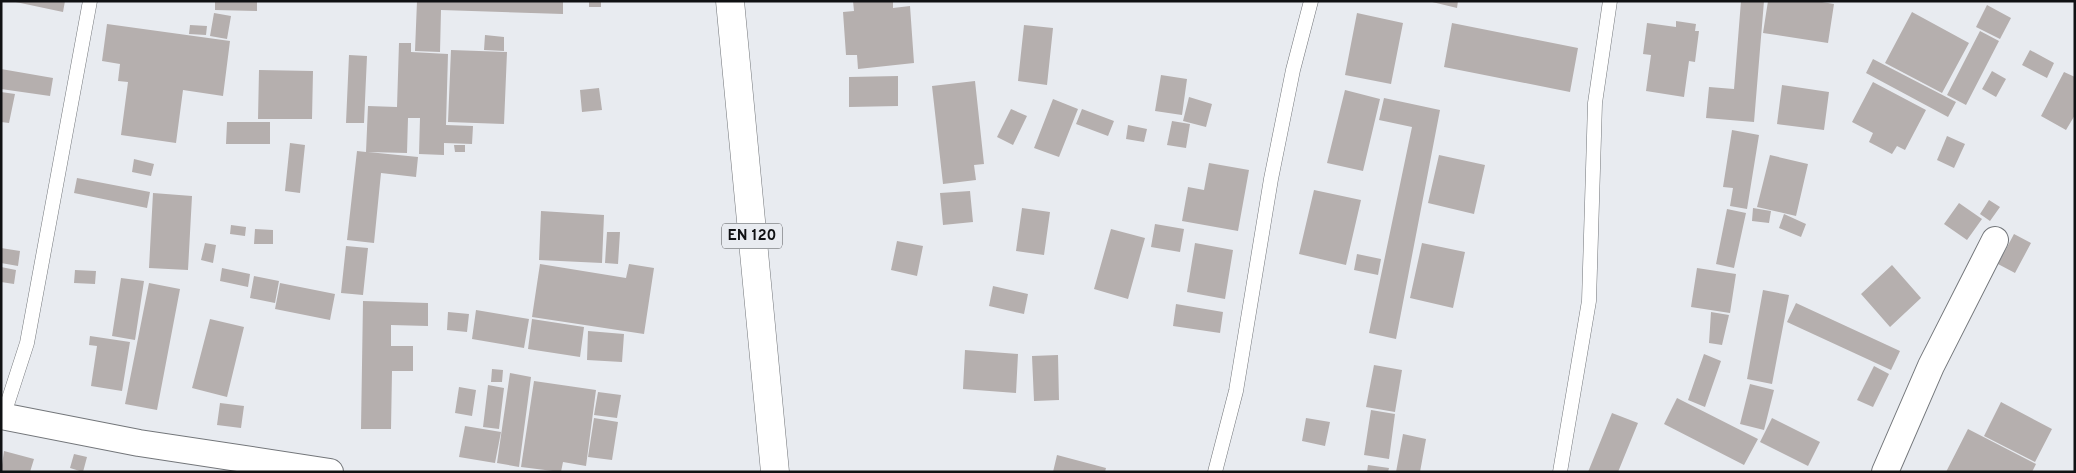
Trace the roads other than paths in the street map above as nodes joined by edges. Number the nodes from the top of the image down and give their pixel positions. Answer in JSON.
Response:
{"nodes":[{"id":1,"x":90,"y":1,"type":"edge"},
{"id":2,"x":730,"y":1,"type":"edge"},
{"id":3,"x":1311,"y":1,"type":"edge"},
{"id":4,"x":1610,"y":1,"type":"edge"},
{"id":5,"x":1995,"y":240,"type":"dead end"},
{"id":6,"x":2,"y":416,"type":"edge"},
{"id":7,"x":330,"y":472,"type":"edge"},
{"id":8,"x":775,"y":472,"type":"edge"},
{"id":9,"x":1215,"y":472,"type":"edge"},
{"id":10,"x":1560,"y":472,"type":"edge"},
{"id":11,"x":1885,"y":472,"type":"edge"}],
"edges":[{"from":1,"to":6,"type":"lane"},
{"from":2,"to":8,"type":"main road","number":"EN 120"},
{"from":3,"to":9,"type":"lane"},
{"from":4,"to":10,"type":"lane"},
{"from":5,"to":11,"type":"street"},
{"from":6,"to":7,"type":"street"}]}
